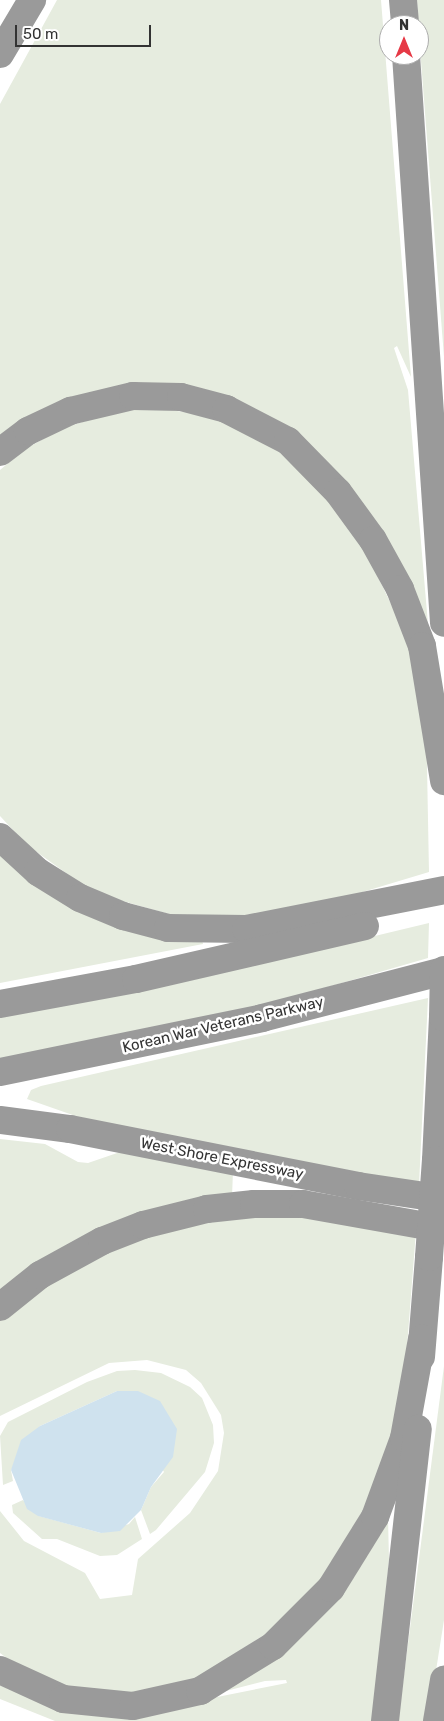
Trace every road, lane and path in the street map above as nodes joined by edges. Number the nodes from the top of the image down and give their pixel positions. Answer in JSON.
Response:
{"nodes":[{"id":1,"x":32,"y":0,"type":"edge"},
{"id":2,"x":403,"y":0,"type":"edge"},
{"id":3,"x":404,"y":15,"type":"edge"},
{"id":4,"x":0,"y":54,"type":"edge"},
{"id":5,"x":407,"y":65,"type":"edge"},
{"id":6,"x":0,"y":452,"type":"edge"},
{"id":7,"x":444,"y":623,"type":"edge"},
{"id":8,"x":444,"y":780,"type":"edge"},
{"id":9,"x":444,"y":802,"type":"edge"},
{"id":10,"x":0,"y":837,"type":"edge"},
{"id":11,"x":444,"y":890,"type":"edge"},
{"id":12,"x":444,"y":904,"type":"edge"},
{"id":13,"x":444,"y":970,"type":"edge"},
{"id":14,"x":0,"y":1004,"type":"edge"},
{"id":15,"x":0,"y":1072,"type":"edge"},
{"id":16,"x":0,"y":1120,"type":"edge"},
{"id":17,"x":444,"y":1199,"type":"edge"},
{"id":18,"x":444,"y":1229,"type":"edge"},
{"id":19,"x":0,"y":1306,"type":"edge"},
{"id":20,"x":422,"y":1339,"type":"junction"},
{"id":21,"x":0,"y":1670,"type":"edge"},
{"id":22,"x":444,"y":1680,"type":"edge"},
{"id":23,"x":385,"y":1721,"type":"edge"},
{"id":24,"x":437,"y":1721,"type":"edge"}],
"edges":[{"from":1,"to":4,"type":"highway"},
{"from":2,"to":3,"type":"highway"},
{"from":5,"to":7,"type":"highway"},
{"from":6,"to":8,"type":"highway"},
{"from":8,"to":9,"type":"highway"},
{"from":10,"to":11,"type":"highway"},
{"from":12,"to":14,"type":"highway"},
{"from":13,"to":15,"type":"highway","name":"Korean War Veterans Parkway"},
{"from":13,"to":20,"type":"highway","bridge":true},
{"from":16,"to":17,"type":"highway","name":"West Shore Expressway"},
{"from":18,"to":19,"type":"highway"},
{"from":20,"to":21,"type":"highway"},
{"from":20,"to":23,"type":"highway"},
{"from":22,"to":24,"type":"highway"}]}
